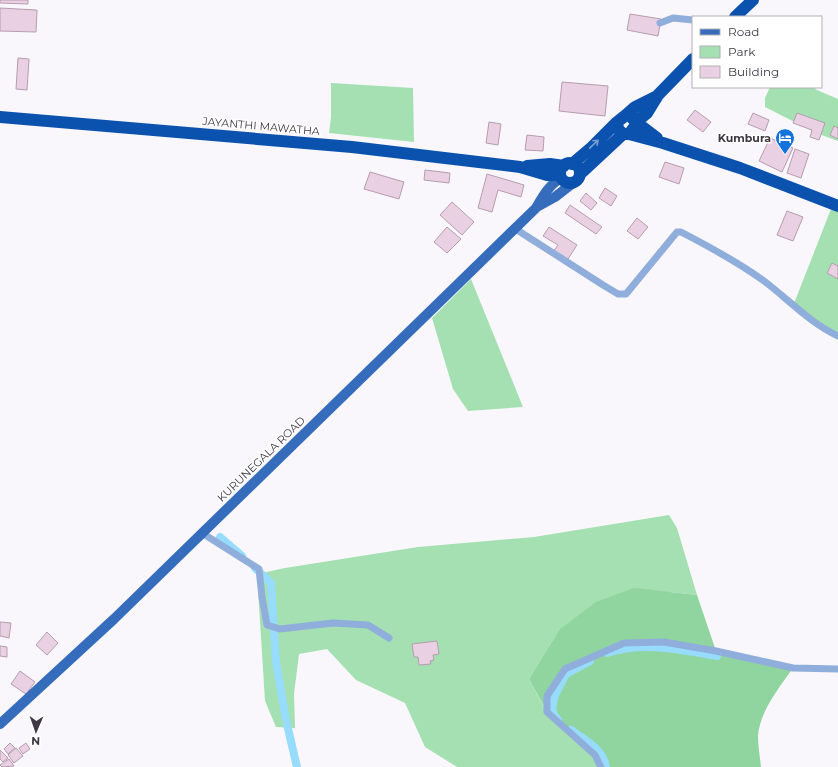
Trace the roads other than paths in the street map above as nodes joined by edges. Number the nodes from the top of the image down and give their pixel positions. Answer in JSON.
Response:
{"nodes":[{"id":1,"x":753,"y":0,"type":"edge"},
{"id":2,"x":736,"y":16,"type":"edge"},
{"id":3,"x":692,"y":20,"type":"edge"},
{"id":4,"x":660,"y":23,"type":"dead end"},
{"id":5,"x":692,"y":60,"type":"edge"},
{"id":6,"x":0,"y":117,"type":"edge"},
{"id":7,"x":631,"y":119,"type":"junction"},
{"id":8,"x":616,"y":123,"type":"junction"},
{"id":9,"x":626,"y":134,"type":"junction"},
{"id":10,"x":662,"y":143,"type":"junction"},
{"id":11,"x":564,"y":170,"type":"junction"},
{"id":12,"x":576,"y":178,"type":"junction"},
{"id":13,"x":838,"y":206,"type":"edge"},
{"id":14,"x":536,"y":208,"type":"junction"},
{"id":15,"x":514,"y":228,"type":"junction"},
{"id":16,"x":838,"y":336,"type":"edge"},
{"id":17,"x":202,"y":533,"type":"junction"},
{"id":18,"x":389,"y":638,"type":"dead end"},
{"id":19,"x":838,"y":669,"type":"edge"},
{"id":20,"x":0,"y":724,"type":"edge"},
{"id":21,"x":601,"y":767,"type":"edge"}],
"edges":[{"from":1,"to":2,"type":"highway"},
{"from":3,"to":4,"type":"street"},
{"from":5,"to":7,"type":"highway"},
{"from":6,"to":11,"type":"highway","name":"JAYANTHI MAWATHA"},
{"from":7,"to":8,"type":"highway"},
{"from":7,"to":9,"type":"highway"},
{"from":7,"to":10,"type":"highway"},
{"from":8,"to":9,"type":"highway"},
{"from":11,"to":8,"type":"highway","one_way":true},
{"from":9,"to":10,"type":"highway"},
{"from":9,"to":12,"type":"highway"},
{"from":10,"to":13,"type":"highway"},
{"from":11,"to":12,"type":"highway","name":"JAYANTHI MAWATHA"},
{"from":11,"to":12,"type":"highway"},
{"from":11,"to":14,"type":"main road","name":"KURUNEGALA ROAD"},
{"from":12,"to":14,"type":"main road","name":"KURUNEGALA ROAD"},
{"from":14,"to":15,"type":"main road","name":"KURUNEGALA ROAD"},
{"from":15,"to":16,"type":"street"},
{"from":15,"to":17,"type":"main road","name":"KURUNEGALA ROAD"},
{"from":17,"to":18,"type":"street"},
{"from":17,"to":20,"type":"main road","name":"KURUNEGALA ROAD"},
{"from":19,"to":21,"type":"street"}]}
